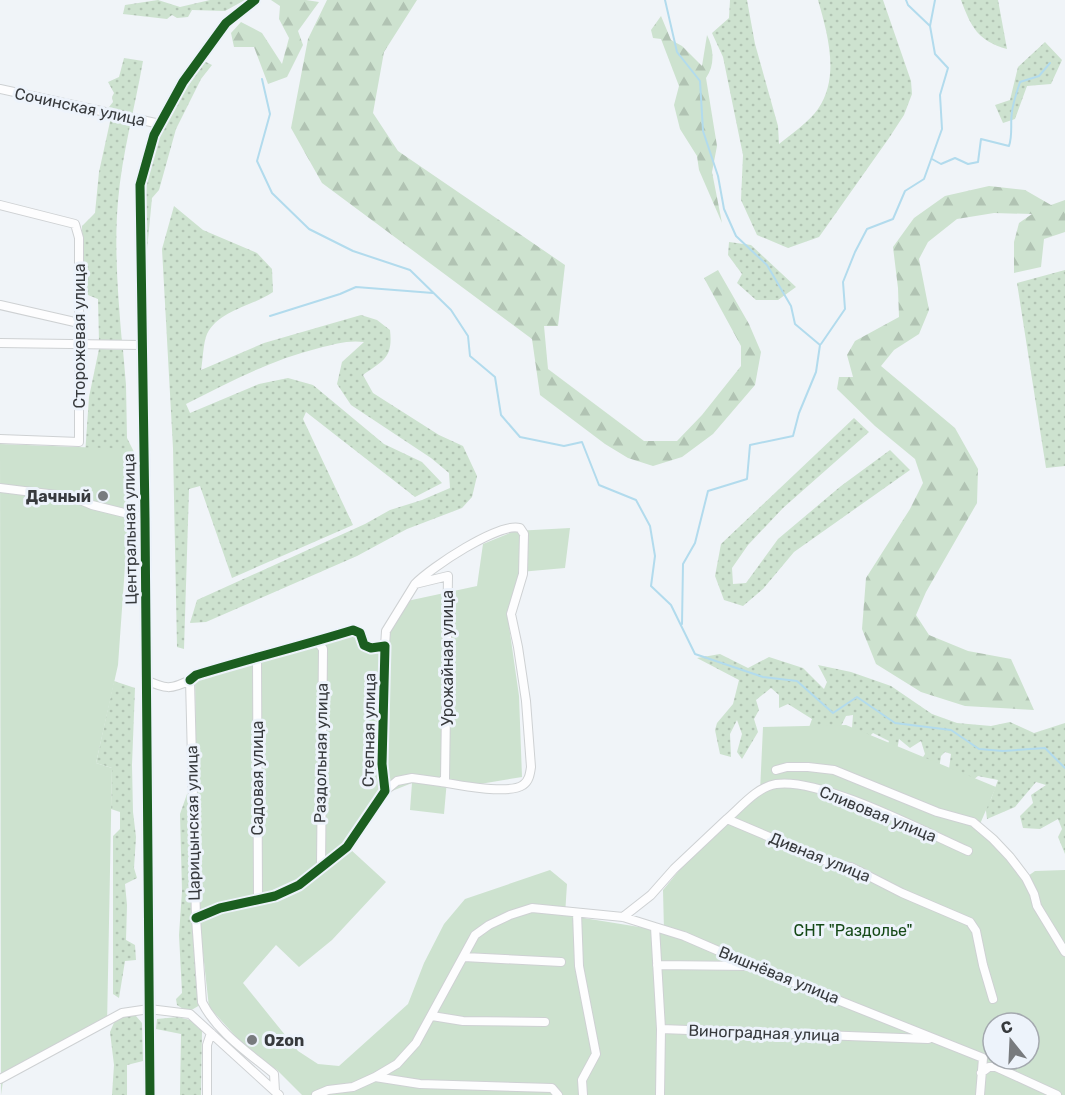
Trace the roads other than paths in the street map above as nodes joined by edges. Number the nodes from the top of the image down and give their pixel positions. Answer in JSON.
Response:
{"nodes":[{"id":1,"x":255,"y":0,"type":"edge"},
{"id":2,"x":0,"y":89,"type":"edge"},
{"id":3,"x":160,"y":124,"type":"junction"},
{"id":4,"x":0,"y":205,"type":"edge"},
{"id":5,"x":0,"y":305,"type":"edge"},
{"id":6,"x":79,"y":323,"type":"junction"},
{"id":7,"x":0,"y":343,"type":"edge"},
{"id":8,"x":79,"y":345,"type":"junction"},
{"id":9,"x":142,"y":345,"type":"junction"},
{"id":10,"x":0,"y":439,"type":"edge"},
{"id":11,"x":0,"y":488,"type":"edge"},
{"id":12,"x":145,"y":518,"type":"junction"},
{"id":13,"x":415,"y":585,"type":"junction"},
{"id":14,"x":317,"y":641,"type":"junction"},
{"id":15,"x":385,"y":646,"type":"junction"},
{"id":16,"x":257,"y":656,"type":"junction"},
{"id":17,"x":146,"y":680,"type":"junction"},
{"id":18,"x":190,"y":680,"type":"junction"},
{"id":19,"x":776,"y":770,"type":"dead end"},
{"id":20,"x":441,"y":782,"type":"junction"},
{"id":21,"x":386,"y":791,"type":"junction"},
{"id":22,"x":727,"y":819,"type":"junction"},
{"id":23,"x":968,"y":851,"type":"dead end"},
{"id":24,"x":321,"y":868,"type":"junction"},
{"id":25,"x":258,"y":900,"type":"junction"},
{"id":26,"x":577,"y":913,"type":"junction"},
{"id":27,"x":195,"y":918,"type":"junction"},
{"id":28,"x":623,"y":918,"type":"junction"},
{"id":29,"x":655,"y":927,"type":"junction"},
{"id":30,"x":1065,"y":951,"type":"edge"},
{"id":31,"x":464,"y":957,"type":"junction"},
{"id":32,"x":561,"y":962,"type":"dead end"},
{"id":33,"x":657,"y":965,"type":"junction"},
{"id":34,"x":754,"y":966,"type":"junction"},
{"id":35,"x":993,"y":999,"type":"dead end"},
{"id":36,"x":148,"y":1009,"type":"junction"},
{"id":37,"x":432,"y":1016,"type":"junction"},
{"id":38,"x":545,"y":1022,"type":"dead end"},
{"id":39,"x":661,"y":1029,"type":"junction"},
{"id":40,"x":211,"y":1033,"type":"junction"},
{"id":41,"x":933,"y":1039,"type":"junction"},
{"id":42,"x":981,"y":1073,"type":"junction"},
{"id":43,"x":375,"y":1077,"type":"junction"},
{"id":44,"x":0,"y":1079,"type":"edge"},
{"id":45,"x":277,"y":1093,"type":"edge"},
{"id":46,"x":150,"y":1095,"type":"edge"},
{"id":47,"x":207,"y":1095,"type":"edge"},
{"id":48,"x":316,"y":1095,"type":"edge"},
{"id":49,"x":558,"y":1095,"type":"edge"},
{"id":50,"x":583,"y":1095,"type":"edge"},
{"id":51,"x":660,"y":1095,"type":"edge"},
{"id":52,"x":980,"y":1095,"type":"edge"},
{"id":53,"x":1057,"y":1095,"type":"edge"}],
"edges":[{"from":1,"to":3,"type":"street","name":"Центральная улица"},
{"from":2,"to":3,"type":"street","name":"Сочинская улица"},
{"from":3,"to":9,"type":"street","name":"Центральная улица"},
{"from":4,"to":6,"type":"street","name":"Сторожевая улица"},
{"from":5,"to":6,"type":"street"},
{"from":6,"to":8,"type":"street","name":"Сторожевая улица"},
{"from":7,"to":8,"type":"street"},
{"from":8,"to":9,"type":"street"},
{"from":8,"to":10,"type":"street","name":"Сторожевая улица"},
{"from":9,"to":12,"type":"street","name":"Центральная улица"},
{"from":11,"to":12,"type":"street"},
{"from":12,"to":17,"type":"street","name":"Центральная улица"},
{"from":13,"to":15,"type":"street","name":"Урожайная улица"},
{"from":13,"to":20,"type":"street","name":"Урожайная улица"},
{"from":13,"to":20,"type":"street"},
{"from":14,"to":15,"type":"street","name":"Степная улица"},
{"from":14,"to":16,"type":"street","name":"Степная улица"},
{"from":14,"to":24,"type":"street","name":"Раздольная улица"},
{"from":15,"to":21,"type":"street","name":"Степная улица"},
{"from":16,"to":18,"type":"street","name":"Степная улица"},
{"from":16,"to":25,"type":"street","name":"Садовая улица"},
{"from":17,"to":18,"type":"street"},
{"from":17,"to":36,"type":"street","name":"Центральная улица"},
{"from":18,"to":27,"type":"street","name":"Царицынская улица"},
{"from":19,"to":30,"type":"street"},
{"from":20,"to":21,"type":"street"},
{"from":21,"to":24,"type":"street","name":"Степная улица"},
{"from":22,"to":23,"type":"street","name":"Сливовая улица"},
{"from":22,"to":28,"type":"street"},
{"from":22,"to":35,"type":"street","name":"Дивная улица"},
{"from":24,"to":25,"type":"street","name":"Степная улица"},
{"from":25,"to":27,"type":"street","name":"Степная улица"},
{"from":26,"to":28,"type":"street","name":"Вишнёвая улица"},
{"from":26,"to":31,"type":"street","name":"Вишнёвая улица"},
{"from":26,"to":50,"type":"street"},
{"from":27,"to":45,"type":"street","name":"Царицынская улица"},
{"from":28,"to":29,"type":"street","name":"Вишнёвая улица"},
{"from":29,"to":33,"type":"street"},
{"from":29,"to":34,"type":"street","name":"Вишнёвая улица"},
{"from":31,"to":32,"type":"street"},
{"from":31,"to":37,"type":"street","name":"Вишнёвая улица"},
{"from":33,"to":34,"type":"street"},
{"from":33,"to":39,"type":"street"},
{"from":34,"to":41,"type":"street","name":"Вишнёвая улица"},
{"from":36,"to":40,"type":"street"},
{"from":36,"to":44,"type":"street"},
{"from":36,"to":46,"type":"street","name":"Центральная улица"},
{"from":37,"to":38,"type":"street"},
{"from":37,"to":43,"type":"street","name":"Вишнёвая улица"},
{"from":39,"to":41,"type":"street","name":"Виноградная улица"},
{"from":39,"to":51,"type":"street"},
{"from":40,"to":45,"type":"street"},
{"from":40,"to":47,"type":"street"},
{"from":41,"to":42,"type":"street","name":"Вишнёвая улица"},
{"from":42,"to":52,"type":"street"},
{"from":42,"to":53,"type":"street"},
{"from":43,"to":48,"type":"street","name":"Вишнёвая улица"},
{"from":43,"to":49,"type":"street"}]}
